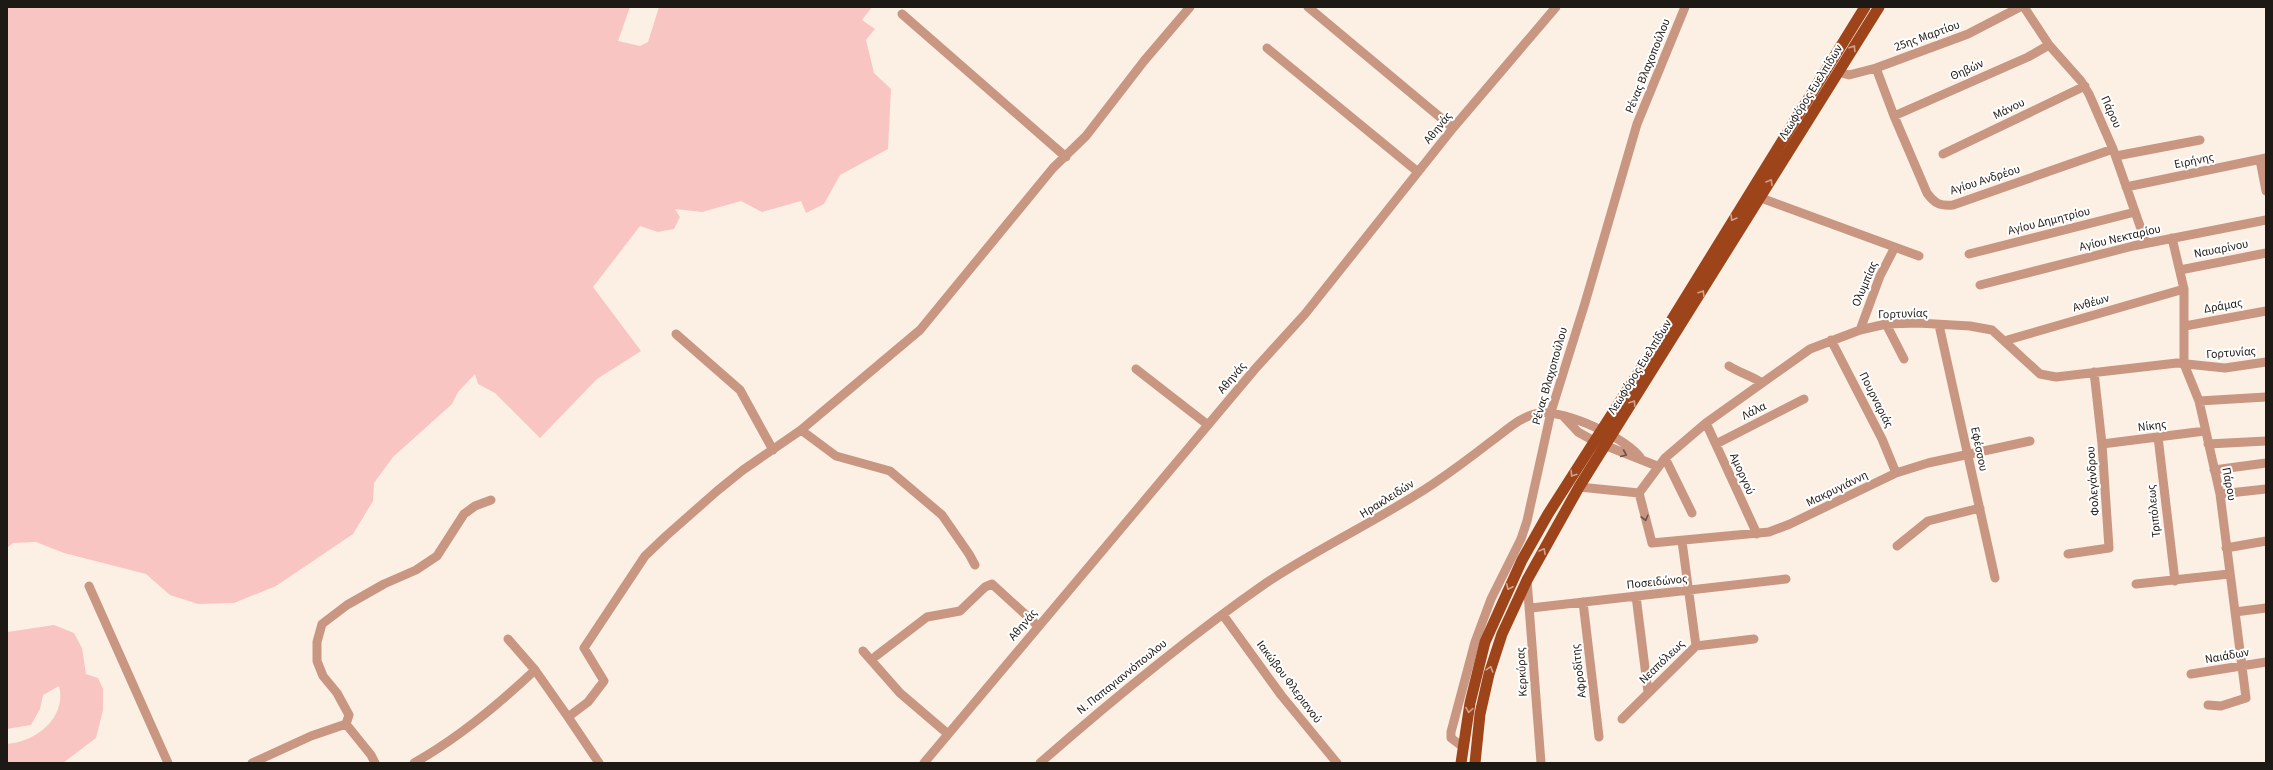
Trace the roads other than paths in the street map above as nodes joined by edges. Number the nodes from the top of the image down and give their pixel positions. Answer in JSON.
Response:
{"nodes":[{"id":1,"x":1190,"y":7,"type":"edge"},
{"id":2,"x":1308,"y":7,"type":"edge"},
{"id":3,"x":1556,"y":7,"type":"edge"},
{"id":4,"x":1685,"y":7,"type":"edge"},
{"id":5,"x":1865,"y":7,"type":"edge"},
{"id":6,"x":1879,"y":7,"type":"edge"},
{"id":7,"x":2020,"y":7,"type":"edge"},
{"id":8,"x":2024,"y":7,"type":"edge"},
{"id":9,"x":902,"y":14,"type":"dead end"},
{"id":10,"x":2049,"y":45,"type":"junction"},
{"id":11,"x":1267,"y":48,"type":"dead end"},
{"id":12,"x":1876,"y":68,"type":"junction"},
{"id":13,"x":1838,"y":72,"type":"junction"},
{"id":14,"x":2085,"y":86,"type":"junction"},
{"id":15,"x":1894,"y":116,"type":"junction"},
{"id":16,"x":1452,"y":128,"type":"junction"},
{"id":17,"x":2200,"y":140,"type":"dead end"},
{"id":18,"x":2115,"y":152,"type":"junction"},
{"id":19,"x":1943,"y":154,"type":"dead end"},
{"id":20,"x":1066,"y":157,"type":"junction"},
{"id":21,"x":2263,"y":159,"type":"edge"},
{"id":22,"x":1418,"y":172,"type":"junction"},
{"id":23,"x":2126,"y":187,"type":"junction"},
{"id":24,"x":2266,"y":191,"type":"edge"},
{"id":25,"x":1761,"y":198,"type":"junction"},
{"id":26,"x":2135,"y":212,"type":"junction"},
{"id":27,"x":2266,"y":220,"type":"edge"},
{"id":28,"x":2172,"y":238,"type":"junction"},
{"id":29,"x":2146,"y":243,"type":"junction"},
{"id":30,"x":1895,"y":247,"type":"junction"},
{"id":31,"x":2266,"y":253,"type":"edge"},
{"id":32,"x":1969,"y":254,"type":"dead end"},
{"id":33,"x":1919,"y":256,"type":"dead end"},
{"id":34,"x":2180,"y":270,"type":"junction"},
{"id":35,"x":1980,"y":285,"type":"dead end"},
{"id":36,"x":2184,"y":289,"type":"junction"},
{"id":37,"x":2266,"y":311,"type":"edge"},
{"id":38,"x":1886,"y":324,"type":"junction"},
{"id":39,"x":1939,"y":325,"type":"junction"},
{"id":40,"x":2185,"y":326,"type":"junction"},
{"id":41,"x":1860,"y":330,"type":"junction"},
{"id":42,"x":676,"y":334,"type":"dead end"},
{"id":43,"x":1831,"y":340,"type":"junction"},
{"id":44,"x":2004,"y":341,"type":"junction"},
{"id":45,"x":1904,"y":359,"type":"dead end"},
{"id":46,"x":2266,"y":362,"type":"edge"},
{"id":47,"x":2184,"y":364,"type":"junction"},
{"id":48,"x":1729,"y":366,"type":"dead end"},
{"id":49,"x":1136,"y":368,"type":"dead end"},
{"id":50,"x":2094,"y":372,"type":"junction"},
{"id":51,"x":1762,"y":383,"type":"junction"},
{"id":52,"x":2266,"y":397,"type":"edge"},
{"id":53,"x":1804,"y":399,"type":"dead end"},
{"id":54,"x":2199,"y":400,"type":"junction"},
{"id":55,"x":1551,"y":412,"type":"junction"},
{"id":56,"x":1563,"y":416,"type":"junction"},
{"id":57,"x":1706,"y":423,"type":"junction"},
{"id":58,"x":1208,"y":425,"type":"junction"},
{"id":59,"x":801,"y":430,"type":"junction"},
{"id":60,"x":1600,"y":430,"type":"junction"},
{"id":61,"x":2205,"y":431,"type":"junction"},
{"id":62,"x":1612,"y":436,"type":"junction"},
{"id":63,"x":2158,"y":437,"type":"junction"},
{"id":64,"x":1594,"y":441,"type":"junction"},
{"id":65,"x":2030,"y":441,"type":"dead end"},
{"id":66,"x":2266,"y":441,"type":"edge"},
{"id":67,"x":1716,"y":444,"type":"junction"},
{"id":68,"x":2102,"y":444,"type":"junction"},
{"id":69,"x":2208,"y":444,"type":"junction"},
{"id":70,"x":1606,"y":447,"type":"junction"},
{"id":71,"x":773,"y":450,"type":"junction"},
{"id":72,"x":1969,"y":455,"type":"junction"},
{"id":73,"x":1665,"y":458,"type":"junction"},
{"id":74,"x":1642,"y":460,"type":"junction"},
{"id":75,"x":2266,"y":463,"type":"edge"},
{"id":76,"x":1657,"y":466,"type":"junction"},
{"id":77,"x":2214,"y":470,"type":"junction"},
{"id":78,"x":1896,"y":473,"type":"junction"},
{"id":79,"x":1580,"y":487,"type":"junction"},
{"id":80,"x":2266,"y":489,"type":"edge"},
{"id":81,"x":1638,"y":493,"type":"junction"},
{"id":82,"x":2220,"y":494,"type":"junction"},
{"id":83,"x":491,"y":500,"type":"dead end"},
{"id":84,"x":1980,"y":508,"type":"junction"},
{"id":85,"x":1692,"y":513,"type":"dead end"},
{"id":86,"x":1757,"y":534,"type":"junction"},
{"id":87,"x":1682,"y":541,"type":"junction"},
{"id":88,"x":2266,"y":541,"type":"edge"},
{"id":89,"x":1897,"y":546,"type":"dead end"},
{"id":90,"x":2226,"y":548,"type":"junction"},
{"id":91,"x":2068,"y":554,"type":"dead end"},
{"id":92,"x":975,"y":566,"type":"dead end"},
{"id":93,"x":2229,"y":574,"type":"junction"},
{"id":94,"x":1995,"y":578,"type":"dead end"},
{"id":95,"x":1786,"y":579,"type":"dead end"},
{"id":96,"x":1528,"y":580,"type":"junction"},
{"id":97,"x":2175,"y":581,"type":"junction"},
{"id":98,"x":2136,"y":584,"type":"dead end"},
{"id":99,"x":89,"y":586,"type":"dead end"},
{"id":100,"x":1689,"y":590,"type":"junction"},
{"id":101,"x":1636,"y":596,"type":"junction"},
{"id":102,"x":1583,"y":602,"type":"junction"},
{"id":103,"x":1531,"y":608,"type":"junction"},
{"id":104,"x":2266,"y":608,"type":"edge"},
{"id":105,"x":2235,"y":612,"type":"junction"},
{"id":106,"x":1223,"y":615,"type":"junction"},
{"id":107,"x":1038,"y":626,"type":"junction"},
{"id":108,"x":508,"y":639,"type":"dead end"},
{"id":109,"x":1754,"y":639,"type":"dead end"},
{"id":110,"x":1696,"y":646,"type":"junction"},
{"id":111,"x":863,"y":651,"type":"dead end"},
{"id":112,"x":876,"y":656,"type":"dead end"},
{"id":113,"x":2266,"y":662,"type":"edge"},
{"id":114,"x":2242,"y":666,"type":"junction"},
{"id":115,"x":535,"y":670,"type":"junction"},
{"id":116,"x":2191,"y":674,"type":"dead end"},
{"id":117,"x":1648,"y":692,"type":"junction"},
{"id":118,"x":2208,"y":705,"type":"dead end"},
{"id":119,"x":568,"y":717,"type":"junction"},
{"id":120,"x":1622,"y":719,"type":"dead end"},
{"id":121,"x":346,"y":724,"type":"junction"},
{"id":122,"x":948,"y":734,"type":"junction"},
{"id":123,"x":1599,"y":737,"type":"dead end"},
{"id":124,"x":1463,"y":747,"type":"junction"},
{"id":125,"x":168,"y":763,"type":"edge"},
{"id":126,"x":252,"y":763,"type":"edge"},
{"id":127,"x":375,"y":763,"type":"edge"},
{"id":128,"x":414,"y":763,"type":"edge"},
{"id":129,"x":599,"y":763,"type":"edge"},
{"id":130,"x":924,"y":763,"type":"edge"},
{"id":131,"x":1040,"y":763,"type":"edge"},
{"id":132,"x":1337,"y":763,"type":"edge"},
{"id":133,"x":1461,"y":763,"type":"edge"},
{"id":134,"x":1475,"y":763,"type":"edge"},
{"id":135,"x":1540,"y":763,"type":"edge"}],
"edges":[{"from":1,"to":20,"type":"street"},
{"from":2,"to":16,"type":"street"},
{"from":3,"to":16,"type":"street","name":"Αθηνάς"},
{"from":4,"to":55,"type":"street","name":"Ρένας Βλαχοπούλου"},
{"from":5,"to":60,"type":"main road","name":"Λεωφόρος Ευελπίδων","one_way":true},
{"from":13,"to":6,"type":"main road","name":"Λεωφόρος Ευελπίδων","one_way":true},
{"from":7,"to":12,"type":"street","name":"25ης Μαρτίου"},
{"from":8,"to":10,"type":"street","name":"Πάρου"},
{"from":9,"to":20,"type":"street"},
{"from":10,"to":14,"type":"street","name":"Πάρου"},
{"from":10,"to":15,"type":"street","name":"Θηβών"},
{"from":11,"to":22,"type":"street"},
{"from":12,"to":13,"type":"street","name":"25ης Μαρτίου"},
{"from":12,"to":15,"type":"street","name":"Αγίου Ανδρέου"},
{"from":25,"to":13,"type":"main road","name":"Λεωφόρος Ευελπίδων","one_way":true},
{"from":14,"to":18,"type":"street","name":"Πάρου"},
{"from":14,"to":19,"type":"street","name":"Μάνου"},
{"from":15,"to":18,"type":"street","name":"Αγίου Ανδρέου"},
{"from":16,"to":22,"type":"street","name":"Αθηνάς"},
{"from":17,"to":18,"type":"street"},
{"from":18,"to":23,"type":"street","name":"Πάρου"},
{"from":20,"to":59,"type":"street"},
{"from":21,"to":23,"type":"street","name":"Ειρήνης"},
{"from":21,"to":24,"type":"street"},
{"from":22,"to":58,"type":"street","name":"Αθηνάς"},
{"from":23,"to":26,"type":"street","name":"Πάρου"},
{"from":25,"to":30,"type":"street"},
{"from":62,"to":25,"type":"main road","name":"Λεωφόρος Ευελπίδων","one_way":true},
{"from":26,"to":29,"type":"street","name":"Πάρου"},
{"from":26,"to":32,"type":"street","name":"Αγίου Δημητρίου"},
{"from":27,"to":28,"type":"street","name":"Αγίου Νεκταρίου"},
{"from":28,"to":29,"type":"street","name":"Αγίου Νεκταρίου"},
{"from":28,"to":34,"type":"street","name":"Πάρου"},
{"from":29,"to":35,"type":"street","name":"Αγίου Νεκταρίου"},
{"from":30,"to":33,"type":"street"},
{"from":30,"to":41,"type":"street","name":"Ολυμπίας"},
{"from":31,"to":34,"type":"street","name":"Ναυαρίνου"},
{"from":34,"to":36,"type":"street","name":"Πάρου"},
{"from":36,"to":40,"type":"street","name":"Πάρου"},
{"from":36,"to":44,"type":"street","name":"Ανθέων"},
{"from":37,"to":40,"type":"street","name":"Δράμας"},
{"from":38,"to":39,"type":"street","name":"Γορτυνίας"},
{"from":38,"to":41,"type":"street","name":"Γορτυνίας"},
{"from":38,"to":45,"type":"street"},
{"from":39,"to":44,"type":"street","name":"Γορτυνίας"},
{"from":39,"to":72,"type":"street","name":"Εφέσσου"},
{"from":40,"to":47,"type":"street","name":"Πάρου"},
{"from":41,"to":43,"type":"street","name":"Γορτυνίας"},
{"from":42,"to":71,"type":"street"},
{"from":43,"to":51,"type":"street","name":"Γορτυνίας"},
{"from":43,"to":78,"type":"street","name":"Πουρναριάς"},
{"from":44,"to":50,"type":"street","name":"Γορτυνίας"},
{"from":46,"to":47,"type":"street","name":"Γορτυνίας"},
{"from":47,"to":50,"type":"street","name":"Γορτυνίας"},
{"from":47,"to":54,"type":"street","name":"Πάρου"},
{"from":48,"to":51,"type":"street"},
{"from":49,"to":58,"type":"street"},
{"from":50,"to":68,"type":"street","name":"Φολεγάνδρου"},
{"from":51,"to":57,"type":"street","name":"Γορτυνίας"},
{"from":52,"to":54,"type":"street"},
{"from":53,"to":67,"type":"street","name":"Λάλα"},
{"from":54,"to":61,"type":"street","name":"Πάρου"},
{"from":55,"to":56,"type":"street","name":"Ηρακλειδών"},
{"from":55,"to":106,"type":"street","name":"Ηρακλειδών"},
{"from":55,"to":124,"type":"street","name":"Ρένας Βλαχοπούλου"},
{"from":56,"to":60,"type":"street","name":"Ηρακλειδών"},
{"from":56,"to":64,"type":"street","name":"Ηρακλειδών"},
{"from":57,"to":67,"type":"street","name":"Αμοργού"},
{"from":57,"to":73,"type":"street","name":"Γορτυνίας"},
{"from":58,"to":107,"type":"street","name":"Αθηνάς"},
{"from":59,"to":71,"type":"street"},
{"from":59,"to":92,"type":"street"},
{"from":60,"to":62,"type":"street","name":"Ηρακλειδών"},
{"from":60,"to":64,"type":"main road","name":"Λεωφόρος Ευελπίδων"},
{"from":61,"to":63,"type":"street","name":"Νίκης"},
{"from":61,"to":69,"type":"street","name":"Πάρου"},
{"from":62,"to":70,"type":"main road","name":"Λεωφόρος Ευελπίδων"},
{"from":62,"to":74,"type":"street","name":"Ηρακλειδών"},
{"from":63,"to":68,"type":"street","name":"Νίκης"},
{"from":63,"to":97,"type":"street","name":"Τριπόλεως"},
{"from":64,"to":70,"type":"street","name":"Ηρακλειδών"},
{"from":64,"to":124,"type":"main road","name":"Λεωφόρος Ευελπίδων","one_way":true},
{"from":65,"to":72,"type":"street","name":"Μακρυγιάννη"},
{"from":66,"to":69,"type":"street"},
{"from":67,"to":86,"type":"street","name":"Αμοργού"},
{"from":68,"to":91,"type":"street","name":"Φολεγάνδρου"},
{"from":69,"to":77,"type":"street","name":"Πάρου"},
{"from":70,"to":74,"type":"street","name":"Ηρακλειδών","one_way":true},
{"from":70,"to":79,"type":"main road","name":"Λεωφόρος Ευελπίδων"},
{"from":71,"to":119,"type":"street"},
{"from":72,"to":78,"type":"street","name":"Μακρυγιάννη"},
{"from":72,"to":84,"type":"street","name":"Εφέσσου"},
{"from":73,"to":76,"type":"street","name":"Γορτυνίας"},
{"from":73,"to":85,"type":"street"},
{"from":74,"to":76,"type":"street","name":"Ηρακλειδών"},
{"from":75,"to":77,"type":"street"},
{"from":76,"to":81,"type":"street","name":"Γορτυνίας"},
{"from":77,"to":82,"type":"street","name":"Πάρου"},
{"from":78,"to":86,"type":"street","name":"Μακρυγιάννη"},
{"from":79,"to":81,"type":"street"},
{"from":96,"to":79,"type":"main road","name":"Λεωφόρος Ευελπίδων","one_way":true},
{"from":80,"to":82,"type":"street"},
{"from":81,"to":87,"type":"street","name":"Μακρυγιάννη","one_way":true},
{"from":82,"to":90,"type":"street","name":"Πάρου"},
{"from":83,"to":121,"type":"street"},
{"from":84,"to":89,"type":"street"},
{"from":84,"to":94,"type":"street","name":"Εφέσσου"},
{"from":86,"to":87,"type":"street","name":"Μακρυγιάννη"},
{"from":87,"to":100,"type":"street","name":"Νεαπόλεως"},
{"from":88,"to":90,"type":"street"},
{"from":90,"to":93,"type":"street","name":"Πάρου"},
{"from":93,"to":97,"type":"street"},
{"from":93,"to":105,"type":"street","name":"Πάρου"},
{"from":95,"to":100,"type":"street","name":"Ποσειδώνος"},
{"from":96,"to":103,"type":"street","name":"Κερκύρας"},
{"from":134,"to":96,"type":"main road","name":"Λεωφόρος Ευελπίδων","one_way":true},
{"from":97,"to":98,"type":"street"},
{"from":99,"to":125,"type":"street"},
{"from":100,"to":101,"type":"street","name":"Ποσειδώνος"},
{"from":100,"to":110,"type":"street","name":"Νεαπόλεως"},
{"from":101,"to":102,"type":"street","name":"Ποσειδώνος"},
{"from":101,"to":117,"type":"street"},
{"from":102,"to":103,"type":"street","name":"Ποσειδώνος"},
{"from":102,"to":123,"type":"street","name":"Αφροδίτης"},
{"from":103,"to":135,"type":"street","name":"Κερκύρας"},
{"from":104,"to":105,"type":"street"},
{"from":105,"to":114,"type":"street","name":"Πάρου"},
{"from":106,"to":131,"type":"street","name":"Ν. Παπαγιαννόπουλου"},
{"from":106,"to":132,"type":"street","name":"Ιακώβου Φλεριανού"},
{"from":107,"to":112,"type":"street"},
{"from":107,"to":122,"type":"street","name":"Αθηνάς"},
{"from":108,"to":115,"type":"street"},
{"from":109,"to":110,"type":"street"},
{"from":110,"to":117,"type":"street","name":"Νεαπόλεως"},
{"from":111,"to":122,"type":"street"},
{"from":113,"to":114,"type":"street","name":"Ναιάδων"},
{"from":114,"to":116,"type":"street","name":"Ναιάδων"},
{"from":114,"to":118,"type":"street","name":"Πάρου"},
{"from":115,"to":119,"type":"street"},
{"from":115,"to":128,"type":"street"},
{"from":117,"to":120,"type":"street","name":"Νεαπόλεως"},
{"from":119,"to":129,"type":"street"},
{"from":121,"to":126,"type":"street"},
{"from":121,"to":127,"type":"street"},
{"from":122,"to":130,"type":"street","name":"Αθηνάς"},
{"from":124,"to":133,"type":"main road","name":"Λεωφόρος Ευελπίδων"}]}
